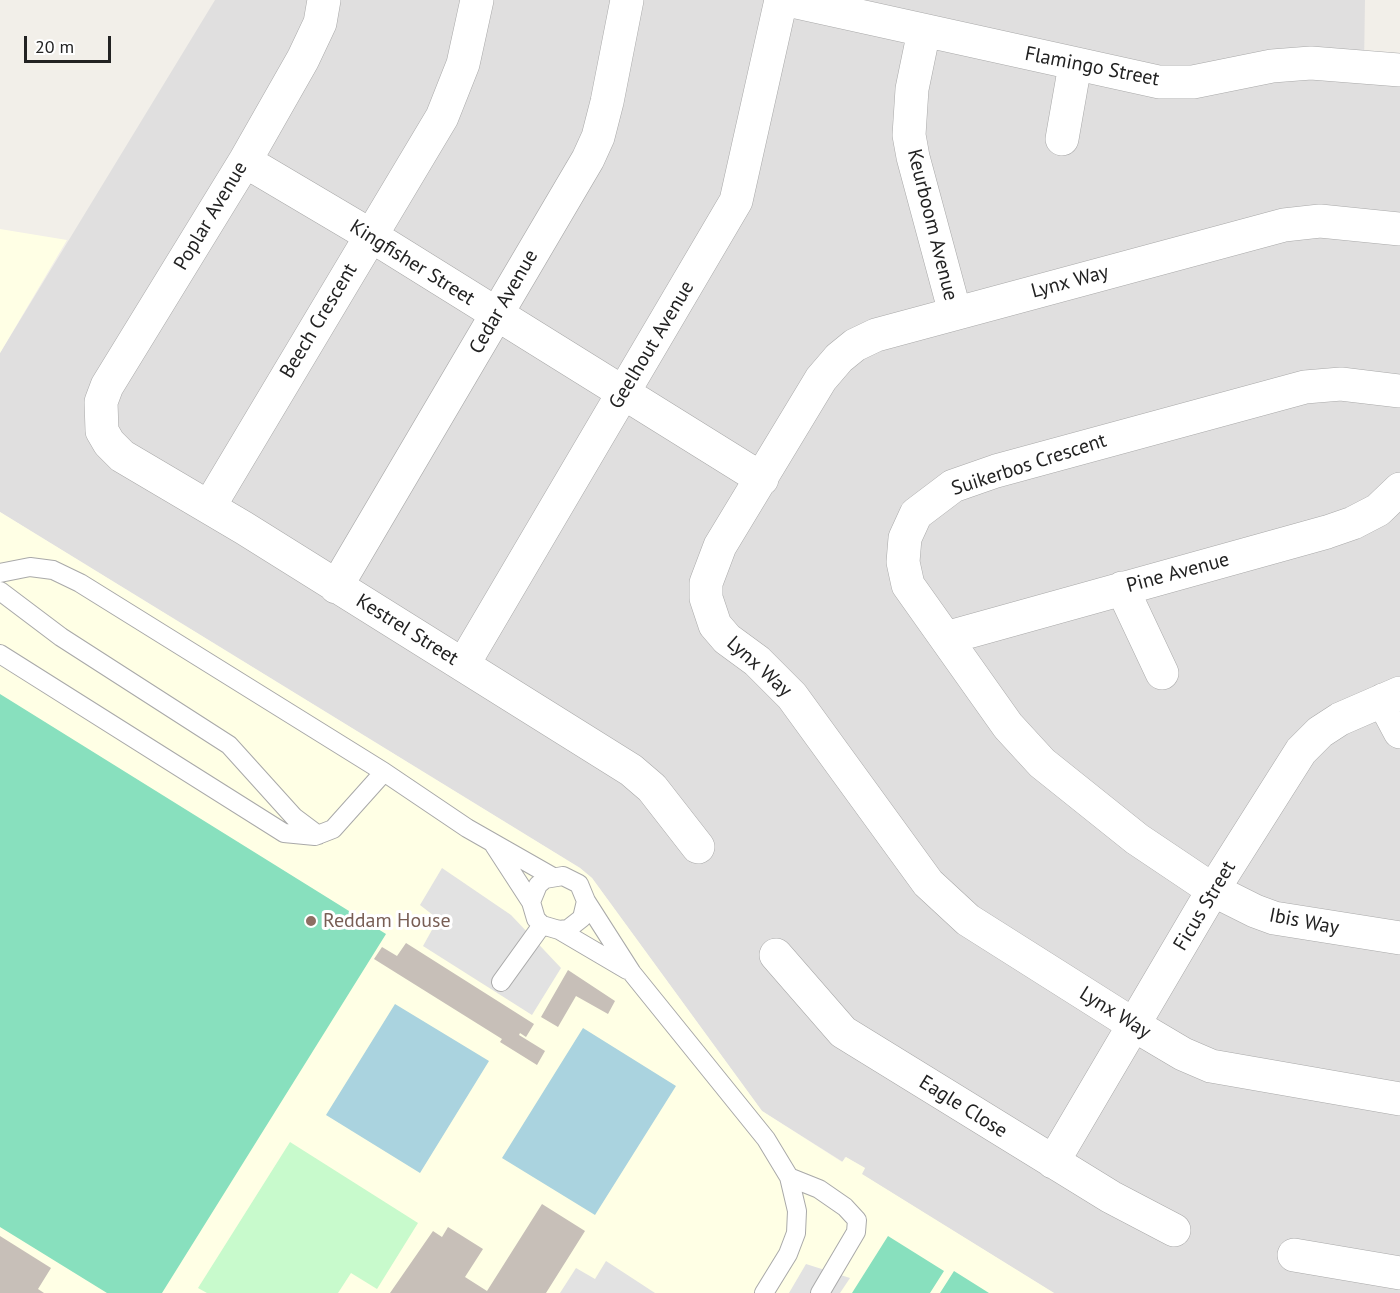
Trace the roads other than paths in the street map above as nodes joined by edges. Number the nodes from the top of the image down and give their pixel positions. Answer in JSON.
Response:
{"nodes":[{"id":1,"x":324,"y":0,"type":"edge"},
{"id":2,"x":477,"y":0,"type":"edge"},
{"id":3,"x":627,"y":0,"type":"edge"},
{"id":4,"x":781,"y":0,"type":"edge"},
{"id":5,"x":787,"y":0,"type":"edge"},
{"id":6,"x":924,"y":31,"type":"junction"},
{"id":7,"x":1075,"y":65,"type":"junction"},
{"id":8,"x":1400,"y":70,"type":"edge"},
{"id":9,"x":1062,"y":139,"type":"dead end"},
{"id":10,"x":245,"y":161,"type":"junction"},
{"id":11,"x":1400,"y":228,"type":"edge"},
{"id":12,"x":370,"y":235,"type":"junction"},
{"id":13,"x":955,"y":313,"type":"junction"},
{"id":14,"x":496,"y":316,"type":"junction"},
{"id":15,"x":1400,"y":391,"type":"edge"},
{"id":16,"x":623,"y":394,"type":"junction"},
{"id":17,"x":102,"y":430,"type":"joint"},
{"id":18,"x":762,"y":479,"type":"junction"},
{"id":19,"x":1400,"y":489,"type":"edge"},
{"id":20,"x":209,"y":507,"type":"junction"},
{"id":21,"x":0,"y":573,"type":"edge"},
{"id":22,"x":336,"y":587,"type":"junction"},
{"id":23,"x":1122,"y":588,"type":"junction"},
{"id":24,"x":0,"y":591,"type":"edge"},
{"id":25,"x":946,"y":638,"type":"junction"},
{"id":26,"x":0,"y":654,"type":"edge"},
{"id":27,"x":463,"y":665,"type":"junction"},
{"id":28,"x":1162,"y":673,"type":"dead end"},
{"id":29,"x":1392,"y":697,"type":"edge"},
{"id":30,"x":1400,"y":732,"type":"edge"},
{"id":31,"x":384,"y":772,"type":"junction"},
{"id":32,"x":318,"y":835,"type":"junction"},
{"id":33,"x":493,"y":844,"type":"junction"},
{"id":34,"x":698,"y":847,"type":"dead end"},
{"id":35,"x":553,"y":877,"type":"junction"},
{"id":36,"x":1213,"y":890,"type":"junction"},
{"id":37,"x":586,"y":901,"type":"junction"},
{"id":38,"x":531,"y":902,"type":"junction"},
{"id":39,"x":551,"y":928,"type":"junction"},
{"id":40,"x":1400,"y":938,"type":"edge"},
{"id":41,"x":776,"y":955,"type":"dead end"},
{"id":42,"x":632,"y":973,"type":"junction"},
{"id":43,"x":501,"y":982,"type":"dead end"},
{"id":44,"x":1134,"y":1025,"type":"junction"},
{"id":45,"x":1400,"y":1099,"type":"edge"},
{"id":46,"x":1053,"y":1162,"type":"junction"},
{"id":47,"x":789,"y":1177,"type":"junction"},
{"id":48,"x":1173,"y":1230,"type":"dead end"},
{"id":49,"x":1294,"y":1255,"type":"dead end"},
{"id":50,"x":1400,"y":1273,"type":"edge"},
{"id":51,"x":764,"y":1293,"type":"edge"},
{"id":52,"x":820,"y":1293,"type":"edge"}],
"edges":[{"from":1,"to":10,"type":"street","name":"Poplar Avenue"},
{"from":2,"to":12,"type":"street","name":"Beech Crescent"},
{"from":3,"to":14,"type":"street","name":"Cedar Avenue"},
{"from":4,"to":16,"type":"street","name":"Geelhout Avenue"},
{"from":5,"to":6,"type":"street","name":"Flamingo Street"},
{"from":6,"to":7,"type":"street","name":"Flamingo Street"},
{"from":6,"to":13,"type":"street","name":"Keurboom Avenue"},
{"from":7,"to":8,"type":"street","name":"Flamingo Street"},
{"from":7,"to":9,"type":"street"},
{"from":10,"to":12,"type":"street","name":"Kingfisher Street"},
{"from":10,"to":17,"type":"street","name":"Poplar Avenue"},
{"from":11,"to":13,"type":"street","name":"Lynx Way"},
{"from":12,"to":14,"type":"street","name":"Kingfisher Street"},
{"from":12,"to":20,"type":"street","name":"Beech Crescent"},
{"from":13,"to":18,"type":"street","name":"Lynx Way"},
{"from":14,"to":16,"type":"street","name":"Kingfisher Street"},
{"from":14,"to":22,"type":"street","name":"Cedar Avenue"},
{"from":15,"to":25,"type":"street","name":"Suikerbos Crescent"},
{"from":16,"to":18,"type":"street","name":"Kingfisher Street"},
{"from":16,"to":27,"type":"street","name":"Geelhout Avenue"},
{"from":17,"to":20,"type":"street","name":"Kestrel Street"},
{"from":18,"to":44,"type":"street","name":"Lynx Way"},
{"from":19,"to":23,"type":"street","name":"Pine Avenue"},
{"from":20,"to":22,"type":"street","name":"Kestrel Street"},
{"from":21,"to":31,"type":"lane"},
{"from":22,"to":27,"type":"street","name":"Kestrel Street"},
{"from":23,"to":25,"type":"street","name":"Pine Avenue"},
{"from":23,"to":28,"type":"street"},
{"from":24,"to":32,"type":"lane"},
{"from":25,"to":36,"type":"street","name":"Suikerbos Crescent"},
{"from":26,"to":32,"type":"lane"},
{"from":27,"to":34,"type":"street","name":"Kestrel Street"},
{"from":29,"to":30,"type":"street"},
{"from":29,"to":36,"type":"street","name":"Ficus Street"},
{"from":31,"to":32,"type":"lane"},
{"from":31,"to":33,"type":"lane"},
{"from":33,"to":35,"type":"lane"},
{"from":33,"to":38,"type":"lane"},
{"from":35,"to":37,"type":"lane"},
{"from":35,"to":38,"type":"lane"},
{"from":36,"to":40,"type":"street","name":"Ibis Way"},
{"from":36,"to":44,"type":"street","name":"Ficus Street"},
{"from":37,"to":39,"type":"lane"},
{"from":37,"to":42,"type":"lane"},
{"from":38,"to":39,"type":"lane"},
{"from":39,"to":42,"type":"lane"},
{"from":39,"to":43,"type":"lane"},
{"from":41,"to":46,"type":"street","name":"Eagle Close"},
{"from":42,"to":47,"type":"lane"},
{"from":44,"to":45,"type":"street","name":"Lynx Way"},
{"from":44,"to":46,"type":"street","name":"Ficus Street"},
{"from":46,"to":48,"type":"street","name":"Eagle Close"},
{"from":47,"to":51,"type":"lane"},
{"from":47,"to":52,"type":"lane"},
{"from":49,"to":50,"type":"street"}]}
